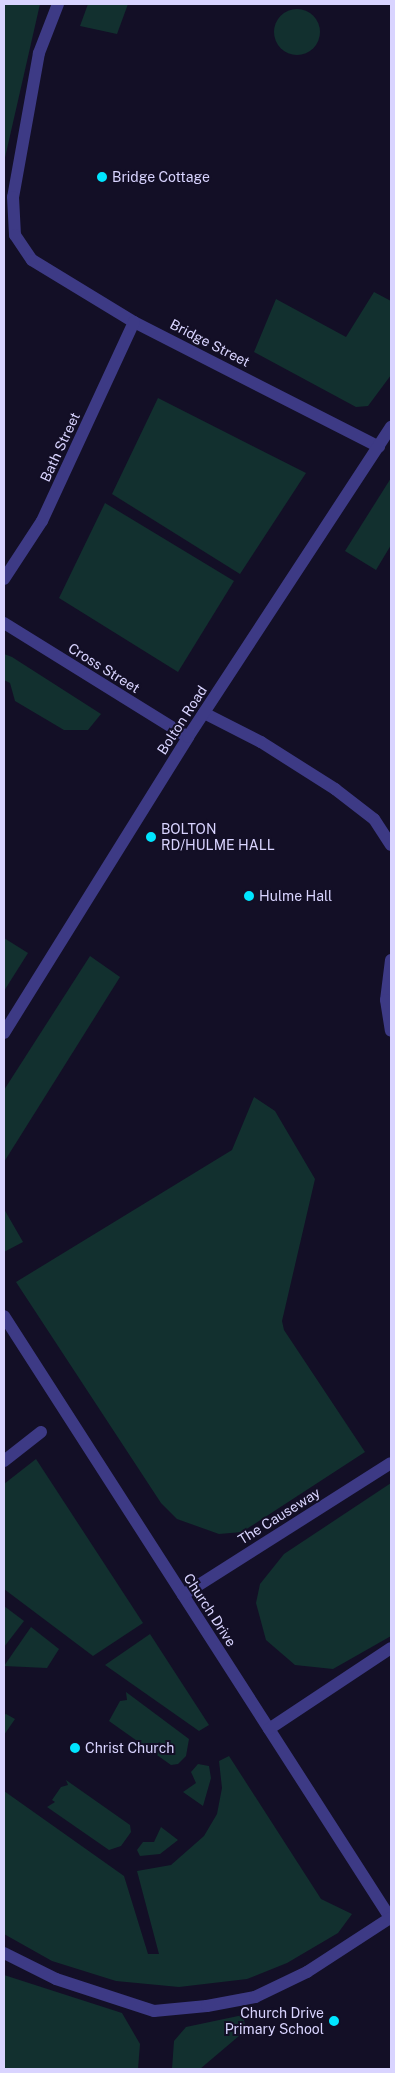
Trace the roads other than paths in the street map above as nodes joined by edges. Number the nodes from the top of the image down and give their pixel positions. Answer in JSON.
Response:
{"nodes":[{"id":1,"x":58,"y":4,"type":"edge"},
{"id":2,"x":134,"y":322,"type":"junction"},
{"id":3,"x":391,"y":426,"type":"edge"},
{"id":4,"x":379,"y":447,"type":"junction"},
{"id":5,"x":4,"y":579,"type":"edge"},
{"id":6,"x":4,"y":623,"type":"edge"},
{"id":7,"x":204,"y":713,"type":"junction"},
{"id":8,"x":188,"y":737,"type":"junction"},
{"id":9,"x":391,"y":845,"type":"edge"},
{"id":10,"x":391,"y":960,"type":"edge"},
{"id":11,"x":391,"y":1031,"type":"edge"},
{"id":12,"x":4,"y":1033,"type":"edge"},
{"id":13,"x":4,"y":1316,"type":"edge"},
{"id":14,"x":41,"y":1432,"type":"dead end"},
{"id":15,"x":4,"y":1461,"type":"edge"},
{"id":16,"x":391,"y":1463,"type":"edge"},
{"id":17,"x":182,"y":1595,"type":"junction"},
{"id":18,"x":391,"y":1648,"type":"edge"},
{"id":19,"x":269,"y":1729,"type":"junction"},
{"id":20,"x":391,"y":1918,"type":"edge"},
{"id":21,"x":4,"y":1953,"type":"edge"}],
"edges":[{"from":1,"to":2,"type":"street","name":"Bridge Street"},
{"from":2,"to":4,"type":"street","name":"Bridge Street"},
{"from":2,"to":5,"type":"street","name":"Bath Street"},
{"from":3,"to":4,"type":"street","name":"Bolton Road"},
{"from":4,"to":7,"type":"street","name":"Bolton Road"},
{"from":6,"to":8,"type":"street","name":"Cross Street"},
{"from":7,"to":8,"type":"street","name":"Bolton Road"},
{"from":7,"to":9,"type":"street"},
{"from":8,"to":12,"type":"street","name":"Bolton Road"},
{"from":10,"to":11,"type":"street"},
{"from":13,"to":17,"type":"street","name":"Church Drive"},
{"from":14,"to":15,"type":"street"},
{"from":16,"to":17,"type":"street","name":"The Causeway"},
{"from":17,"to":19,"type":"street","name":"Church Drive"},
{"from":18,"to":19,"type":"street"},
{"from":19,"to":20,"type":"street","name":"Church Drive"},
{"from":20,"to":21,"type":"street"}]}
